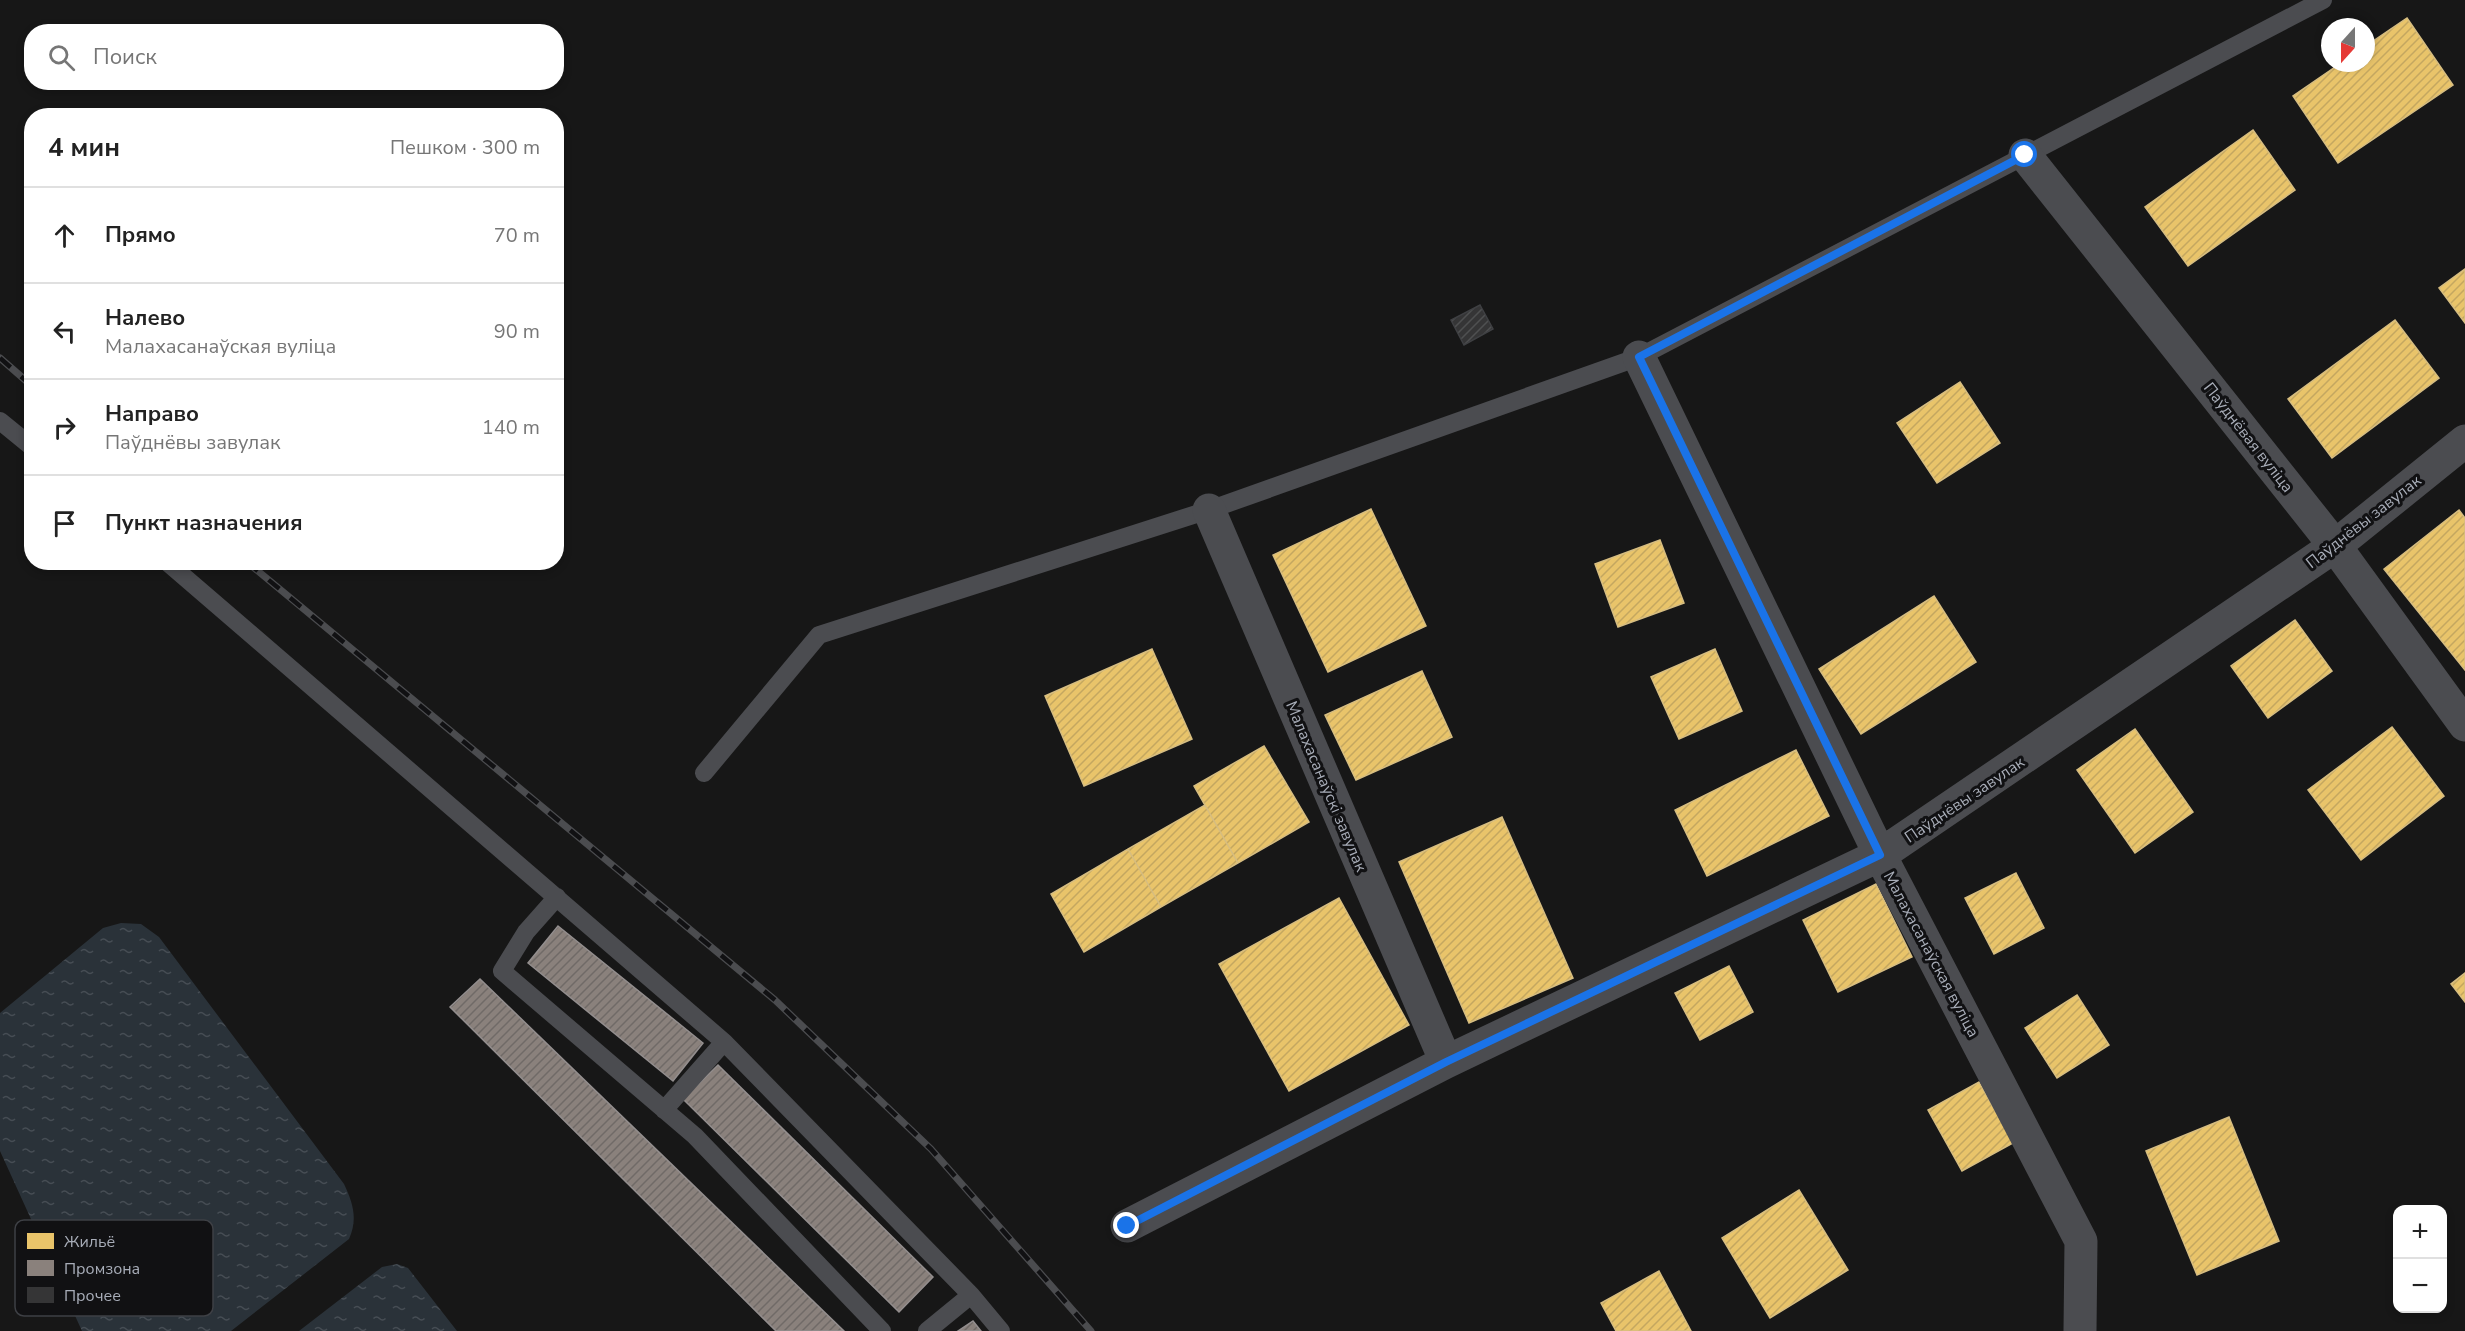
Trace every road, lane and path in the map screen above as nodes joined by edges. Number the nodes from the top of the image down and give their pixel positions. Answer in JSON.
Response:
{"nodes":[{"id":1,"x":2323,"y":0,"type":"edge"},
{"id":2,"x":2025,"y":155,"type":"junction"},
{"id":3,"x":1639,"y":357,"type":"junction"},
{"id":4,"x":0,"y":421,"type":"edge"},
{"id":5,"x":24,"y":440,"type":"edge"},
{"id":6,"x":2465,"y":441,"type":"edge"},
{"id":7,"x":1209,"y":510,"type":"junction"},
{"id":8,"x":2335,"y":546,"type":"junction"},
{"id":9,"x":176,"y":570,"type":"edge"},
{"id":10,"x":2465,"y":725,"type":"edge"},
{"id":11,"x":704,"y":772,"type":"dead end"},
{"id":12,"x":1880,"y":855,"type":"junction"},
{"id":13,"x":556,"y":897,"type":"junction"},
{"id":14,"x":724,"y":1042,"type":"junction"},
{"id":15,"x":1446,"y":1062,"type":"junction"},
{"id":16,"x":664,"y":1110,"type":"junction"},
{"id":17,"x":1127,"y":1226,"type":"dead end"},
{"id":18,"x":971,"y":1295,"type":"junction"},
{"id":19,"x":882,"y":1331,"type":"edge"},
{"id":20,"x":927,"y":1331,"type":"edge"},
{"id":21,"x":1001,"y":1331,"type":"edge"},
{"id":22,"x":2080,"y":1331,"type":"edge"}],
"edges":[{"from":1,"to":2,"type":"lane"},
{"from":2,"to":3,"type":"lane"},
{"from":2,"to":8,"type":"street","name":"Паўднёвая вуліца"},
{"from":3,"to":7,"type":"lane"},
{"from":3,"to":12,"type":"street","name":"Малахасанаўская вуліца"},
{"from":4,"to":5,"type":"lane"},
{"from":6,"to":8,"type":"street","name":"Паўднёвы завулак"},
{"from":7,"to":11,"type":"lane"},
{"from":7,"to":15,"type":"street","name":"Малахасанаўскі завулак"},
{"from":8,"to":10,"type":"street","name":"Паўднёвая вуліца"},
{"from":8,"to":12,"type":"street","name":"Паўднёвы завулак"},
{"from":9,"to":13,"type":"lane"},
{"from":12,"to":15,"type":"street","name":"Паўднёвы завулак"},
{"from":12,"to":22,"type":"street","name":"Малахасанаўская вуліца"},
{"from":13,"to":14,"type":"lane"},
{"from":13,"to":16,"type":"lane"},
{"from":14,"to":16,"type":"lane"},
{"from":14,"to":18,"type":"lane"},
{"from":15,"to":17,"type":"street","name":"Паўднёвы завулак"},
{"from":16,"to":19,"type":"lane"},
{"from":18,"to":20,"type":"lane"},
{"from":18,"to":21,"type":"lane"}]}
